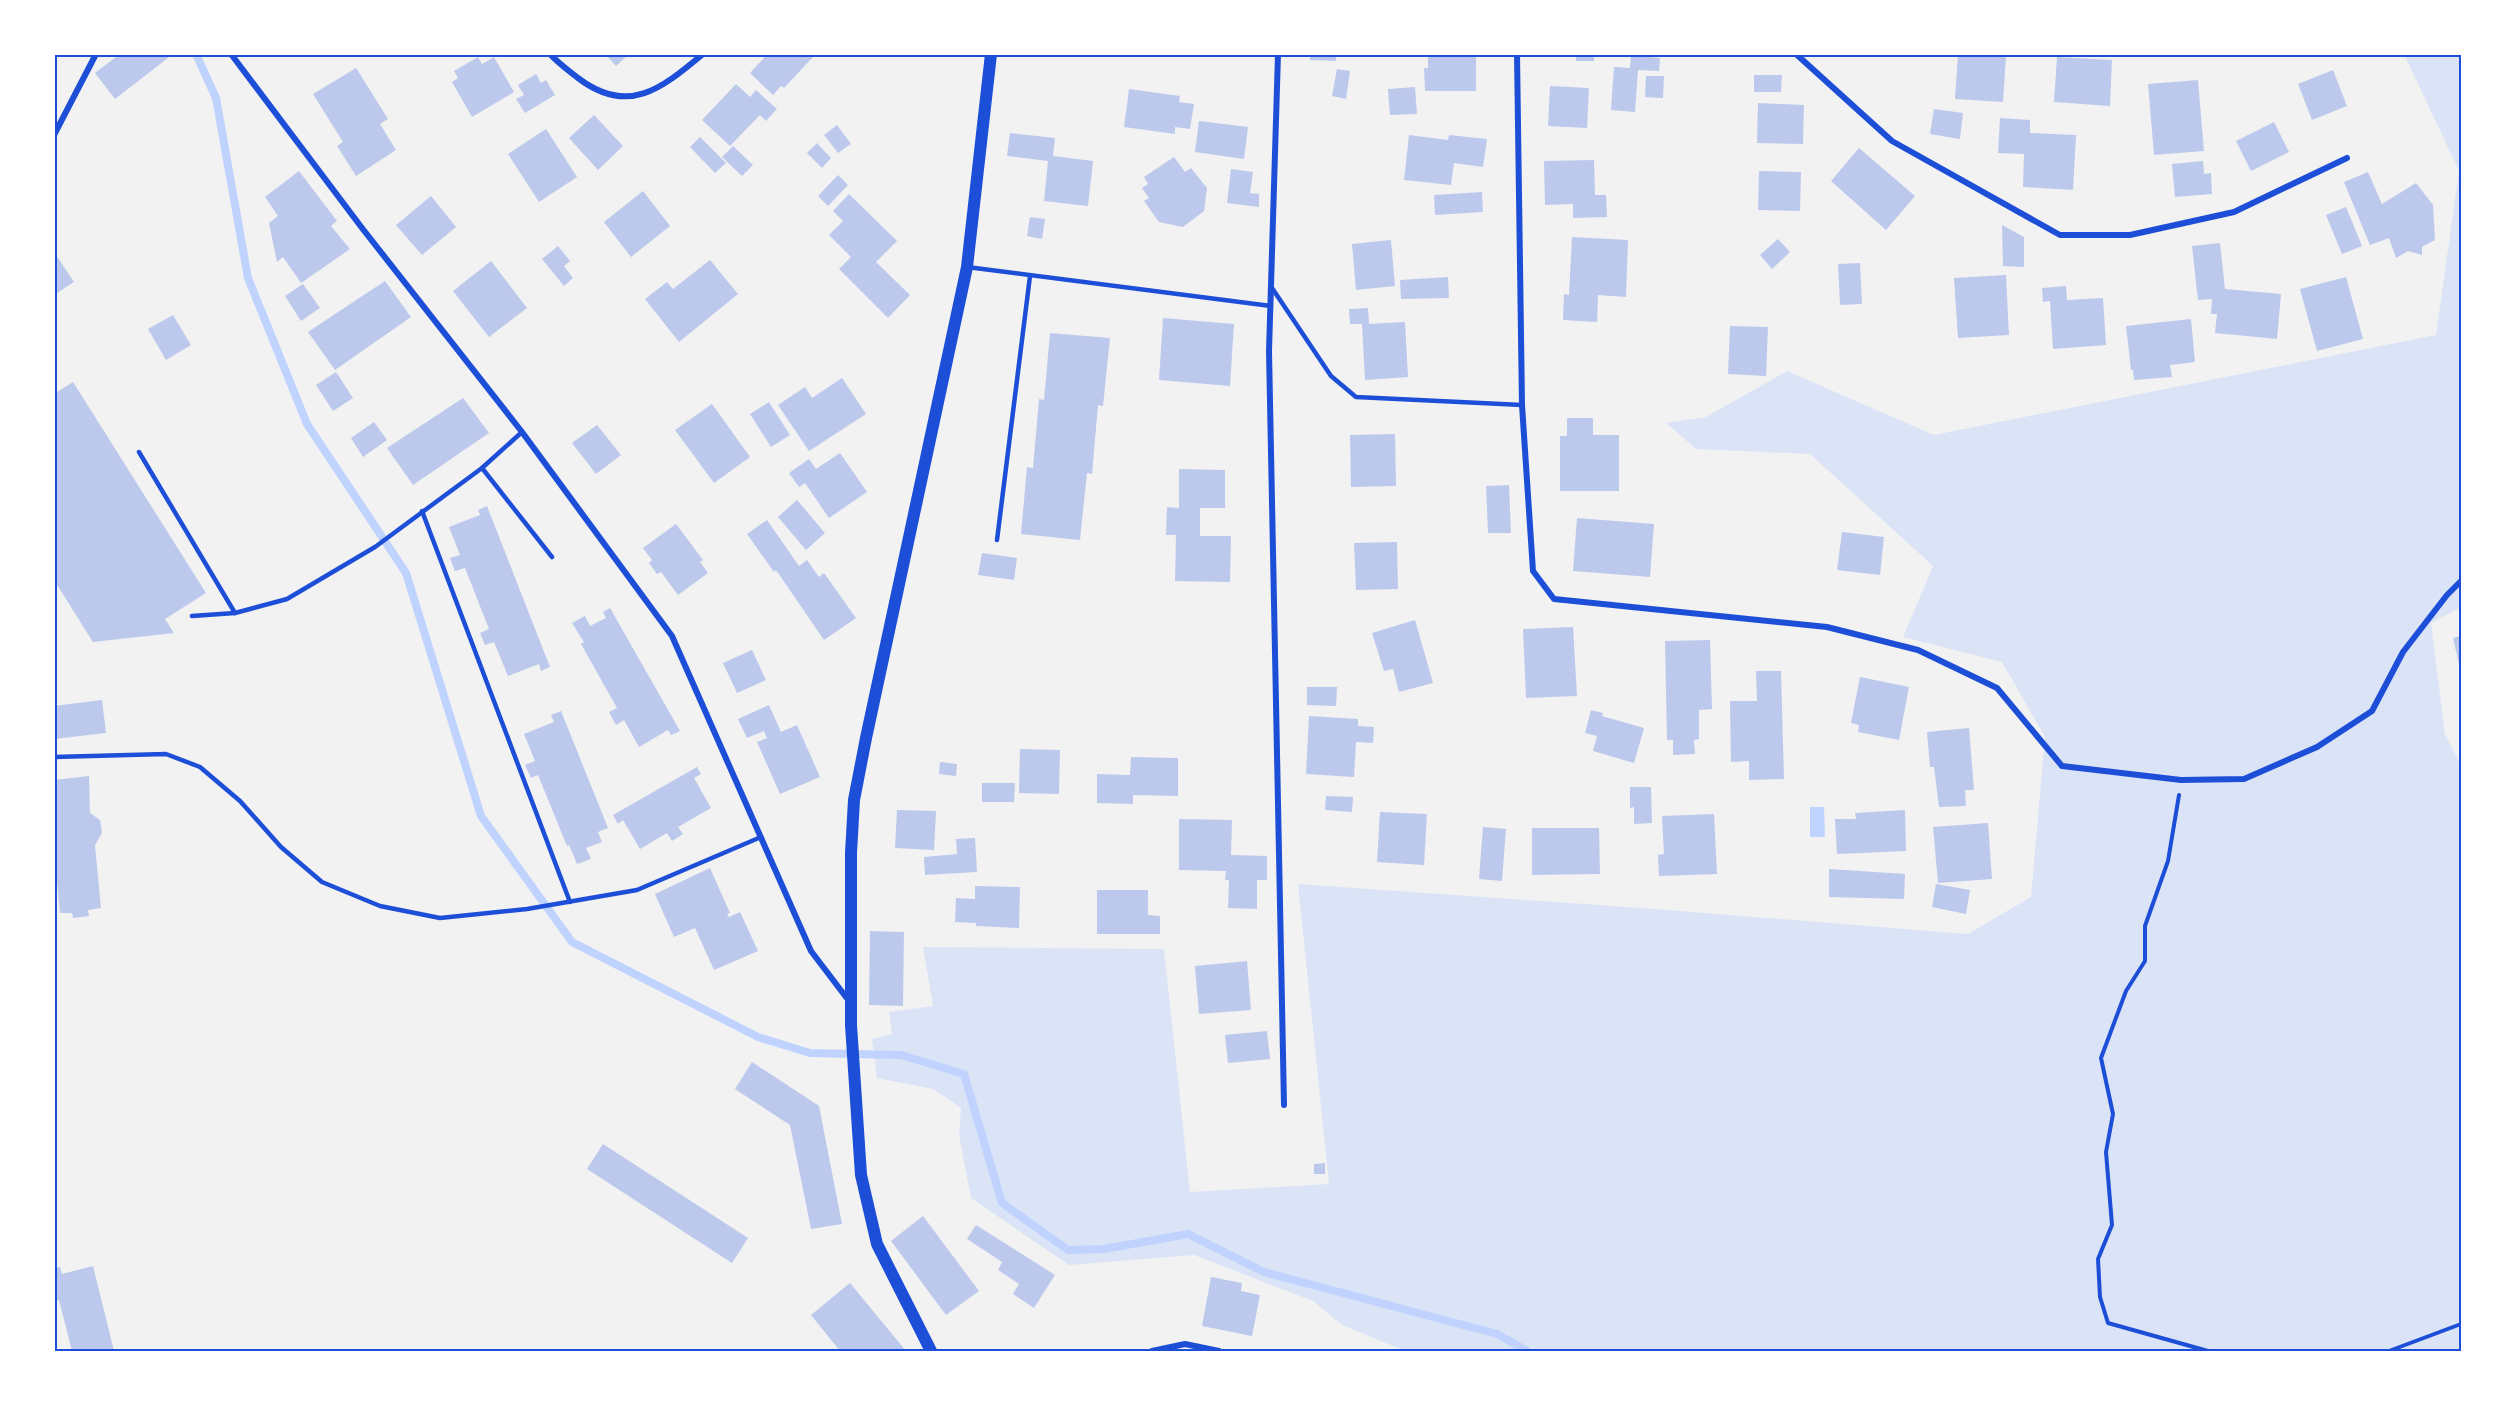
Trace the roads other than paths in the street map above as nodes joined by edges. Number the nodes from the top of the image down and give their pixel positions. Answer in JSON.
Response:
{"nodes":[{"id":1,"x":96,"y":54,"type":"edge"},
{"id":2,"x":231,"y":54,"type":"edge"},
{"id":3,"x":550,"y":54,"type":"edge"},
{"id":4,"x":703,"y":54,"type":"edge"},
{"id":5,"x":991,"y":54,"type":"edge"},
{"id":6,"x":1278,"y":54,"type":"edge"},
{"id":7,"x":1517,"y":54,"type":"edge"},
{"id":8,"x":1796,"y":54,"type":"edge"},
{"id":9,"x":54,"y":135,"type":"edge"},
{"id":10,"x":2347,"y":158,"type":"dead end"},
{"id":11,"x":967,"y":267,"type":"junction"},
{"id":12,"x":1030,"y":276,"type":"junction"},
{"id":13,"x":1272,"y":288,"type":"junction"},
{"id":14,"x":1271,"y":306,"type":"junction"},
{"id":15,"x":1522,"y":405,"type":"junction"},
{"id":16,"x":522,"y":432,"type":"junction"},
{"id":17,"x":140,"y":452,"type":"dead end"},
{"id":18,"x":482,"y":468,"type":"junction"},
{"id":19,"x":422,"y":511,"type":"junction"},
{"id":20,"x":997,"y":540,"type":"dead end"},
{"id":21,"x":552,"y":557,"type":"dead end"},
{"id":22,"x":2461,"y":581,"type":"edge"},
{"id":23,"x":235,"y":613,"type":"junction"},
{"id":24,"x":192,"y":616,"type":"dead end"},
{"id":25,"x":54,"y":756,"type":"edge"},
{"id":26,"x":761,"y":837,"type":"junction"},
{"id":27,"x":570,"y":902,"type":"junction"},
{"id":28,"x":851,"y":1004,"type":"junction"},
{"id":29,"x":1284,"y":1105,"type":"dead end"},
{"id":30,"x":931,"y":1351,"type":"edge"},
{"id":31,"x":1152,"y":1351,"type":"edge"},
{"id":32,"x":1219,"y":1351,"type":"edge"}],
"edges":[{"from":1,"to":9,"type":"street"},
{"from":2,"to":16,"type":"street"},
{"from":3,"to":4,"type":"street"},
{"from":5,"to":11,"type":"main road"},
{"from":6,"to":13,"type":"street"},
{"from":7,"to":15,"type":"street"},
{"from":8,"to":10,"type":"street"},
{"from":11,"to":12,"type":"lane"},
{"from":11,"to":28,"type":"main road"},
{"from":12,"to":14,"type":"lane"},
{"from":12,"to":20,"type":"lane"},
{"from":13,"to":14,"type":"street"},
{"from":13,"to":15,"type":"lane"},
{"from":14,"to":29,"type":"street"},
{"from":15,"to":22,"type":"street"},
{"from":16,"to":18,"type":"lane"},
{"from":16,"to":26,"type":"street"},
{"from":17,"to":23,"type":"lane"},
{"from":18,"to":19,"type":"lane"},
{"from":18,"to":21,"type":"lane"},
{"from":19,"to":23,"type":"lane"},
{"from":19,"to":27,"type":"lane"},
{"from":23,"to":24,"type":"lane"},
{"from":25,"to":27,"type":"lane"},
{"from":26,"to":27,"type":"lane"},
{"from":26,"to":28,"type":"street"},
{"from":28,"to":30,"type":"main road"},
{"from":31,"to":32,"type":"street"}]}
